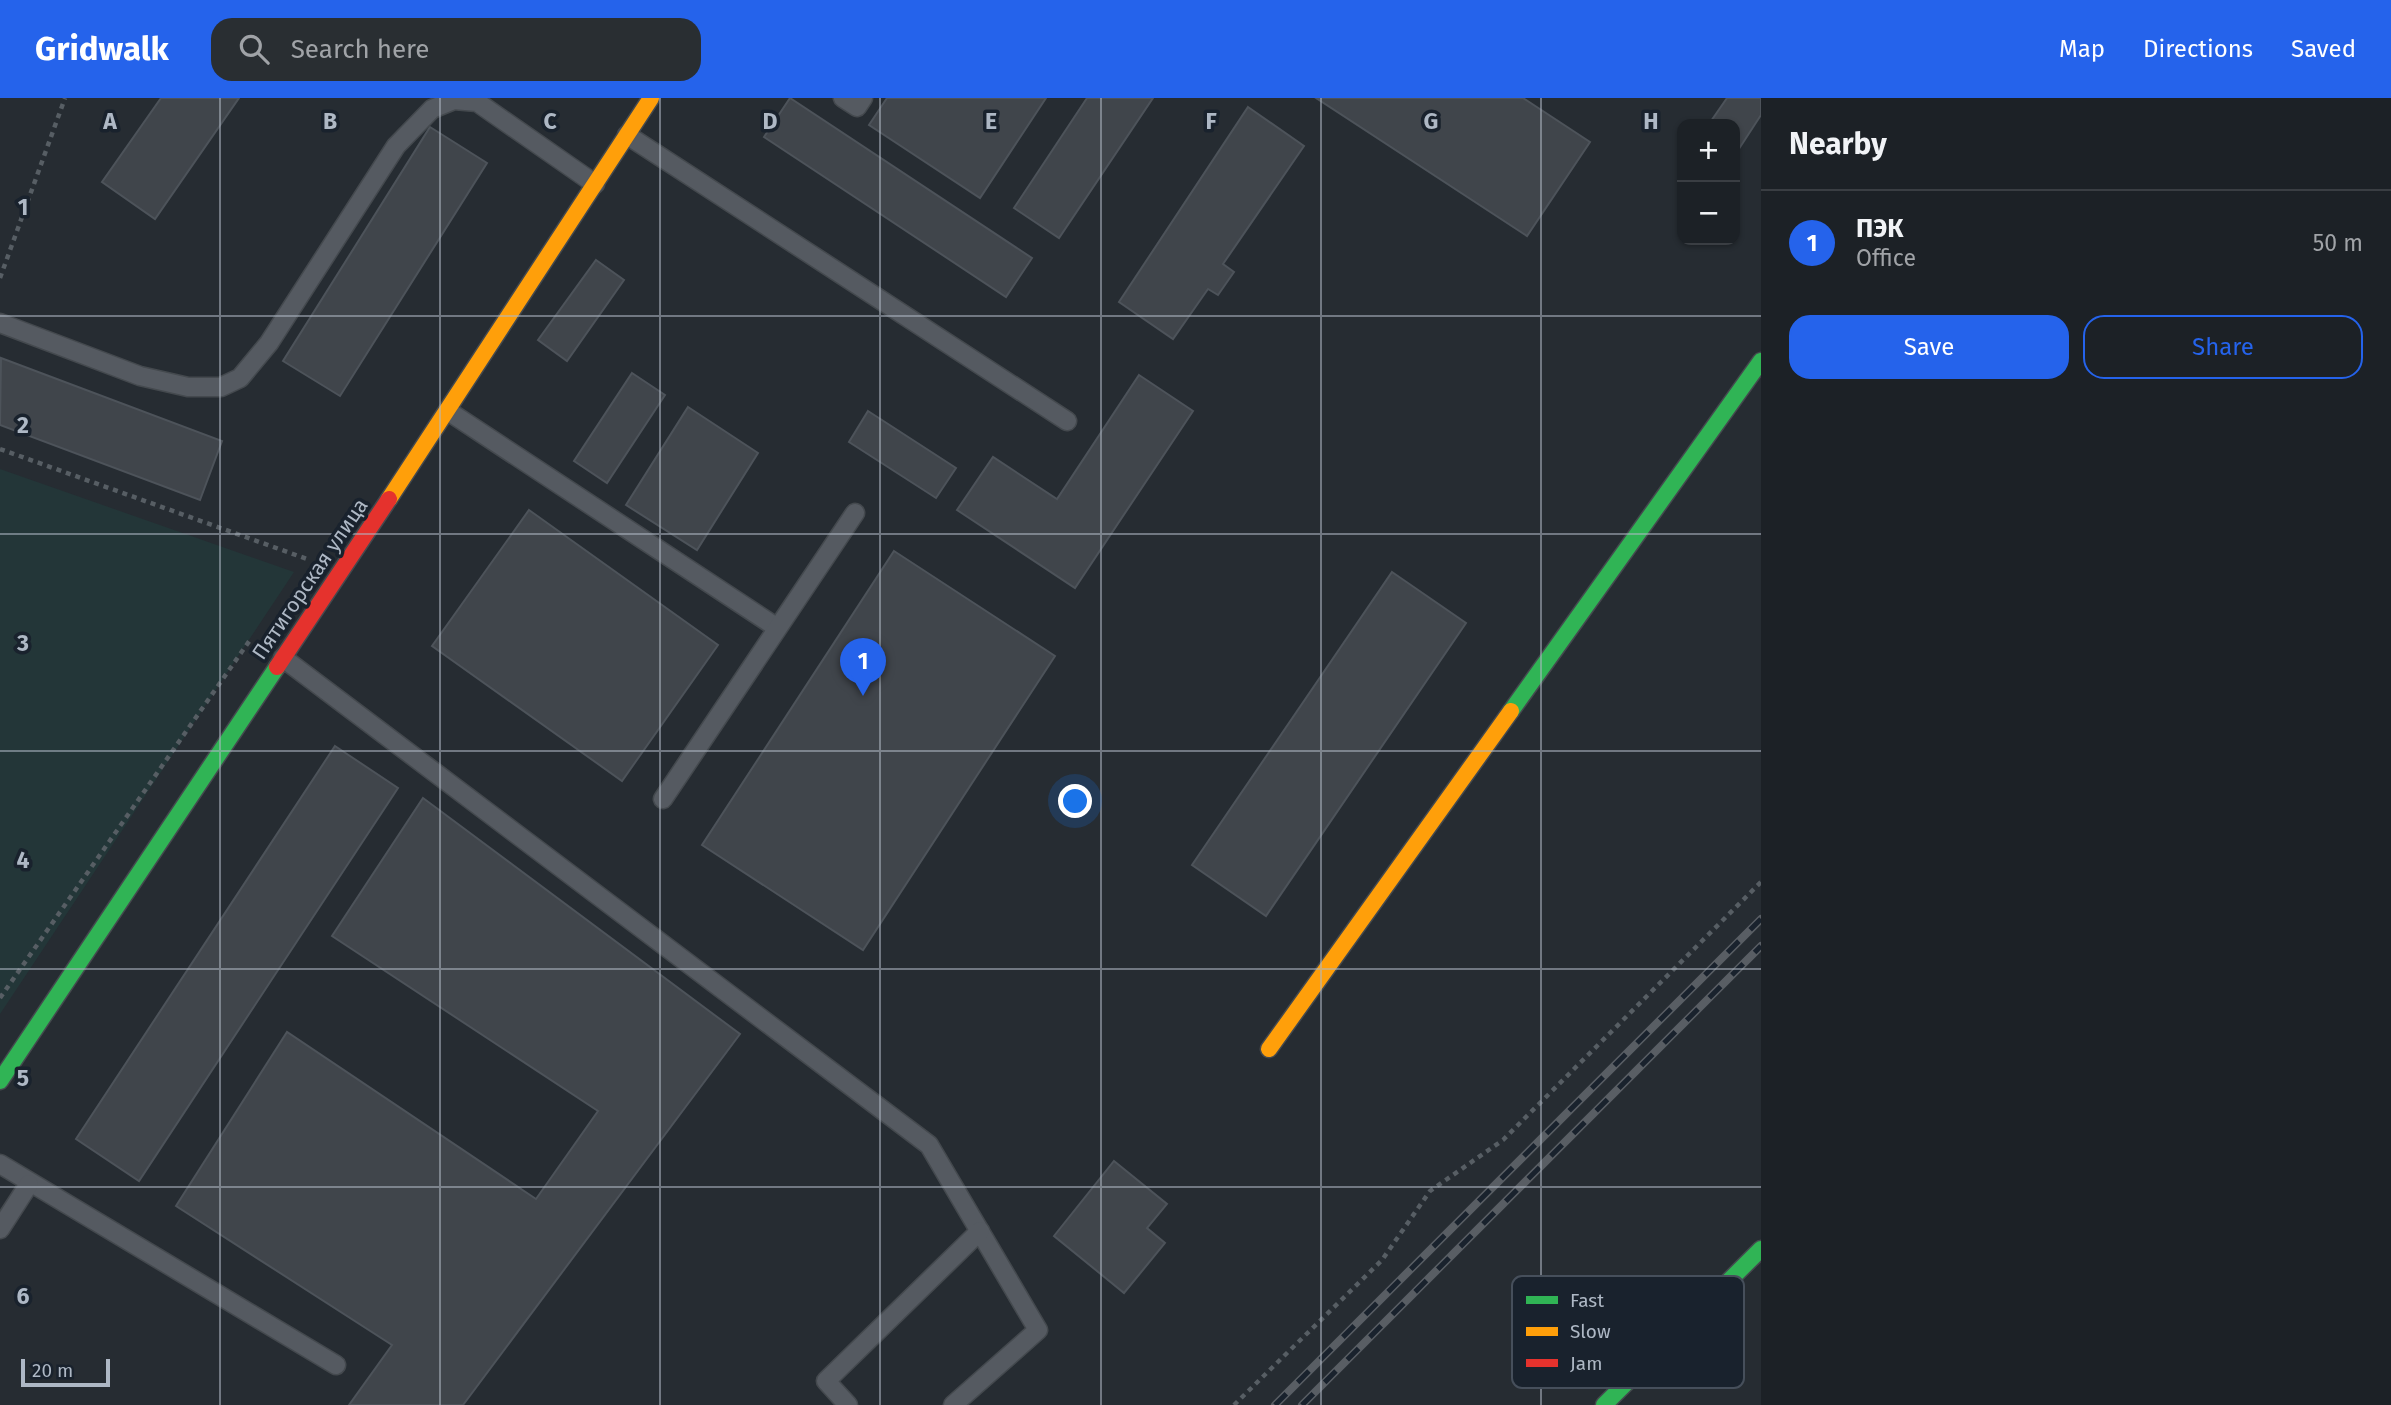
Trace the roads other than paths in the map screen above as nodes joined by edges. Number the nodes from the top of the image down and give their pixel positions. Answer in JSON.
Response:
{"nodes":[{"id":1,"x":651,"y":98,"type":"edge"},
{"id":2,"x":843,"y":98,"type":"edge"},
{"id":3,"x":863,"y":98,"type":"edge"},
{"id":4,"x":627,"y":135,"type":"junction"},
{"id":5,"x":595,"y":184,"type":"junction"},
{"id":6,"x":0,"y":323,"type":"edge"},
{"id":7,"x":1761,"y":361,"type":"edge"},
{"id":8,"x":448,"y":411,"type":"junction"},
{"id":9,"x":1067,"y":421,"type":"dead end"},
{"id":10,"x":855,"y":513,"type":"dead end"},
{"id":11,"x":776,"y":627,"type":"junction"},
{"id":12,"x":283,"y":658,"type":"junction"},
{"id":13,"x":663,"y":799,"type":"dead end"},
{"id":14,"x":1269,"y":1049,"type":"dead end"},
{"id":15,"x":0,"y":1081,"type":"edge"},
{"id":16,"x":0,"y":1164,"type":"edge"},
{"id":17,"x":29,"y":1184,"type":"junction"},
{"id":18,"x":0,"y":1229,"type":"edge"},
{"id":19,"x":980,"y":1231,"type":"junction"},
{"id":20,"x":1761,"y":1249,"type":"edge"},
{"id":21,"x":1737,"y":1276,"type":"edge"},
{"id":22,"x":336,"y":1365,"type":"dead end"},
{"id":23,"x":1622,"y":1388,"type":"edge"},
{"id":24,"x":848,"y":1405,"type":"edge"},
{"id":25,"x":953,"y":1405,"type":"edge"},
{"id":26,"x":1604,"y":1405,"type":"edge"}],
"edges":[{"from":1,"to":4,"type":"main road","name":"Пятигорская улица"},
{"from":2,"to":3,"type":"lane"},
{"from":4,"to":5,"type":"main road","name":"Пятигорская улица"},
{"from":4,"to":9,"type":"lane"},
{"from":5,"to":6,"type":"lane"},
{"from":5,"to":8,"type":"main road","name":"Пятигорская улица"},
{"from":7,"to":14,"type":"main road"},
{"from":8,"to":11,"type":"lane"},
{"from":8,"to":12,"type":"main road","name":"Пятигорская улица"},
{"from":10,"to":11,"type":"lane"},
{"from":11,"to":13,"type":"lane"},
{"from":12,"to":15,"type":"main road","name":"Пятигорская улица"},
{"from":12,"to":19,"type":"lane"},
{"from":16,"to":17,"type":"lane"},
{"from":17,"to":18,"type":"lane"},
{"from":17,"to":22,"type":"lane"},
{"from":19,"to":24,"type":"lane"},
{"from":19,"to":25,"type":"lane"},
{"from":20,"to":21,"type":"main road"},
{"from":23,"to":26,"type":"main road"}]}
